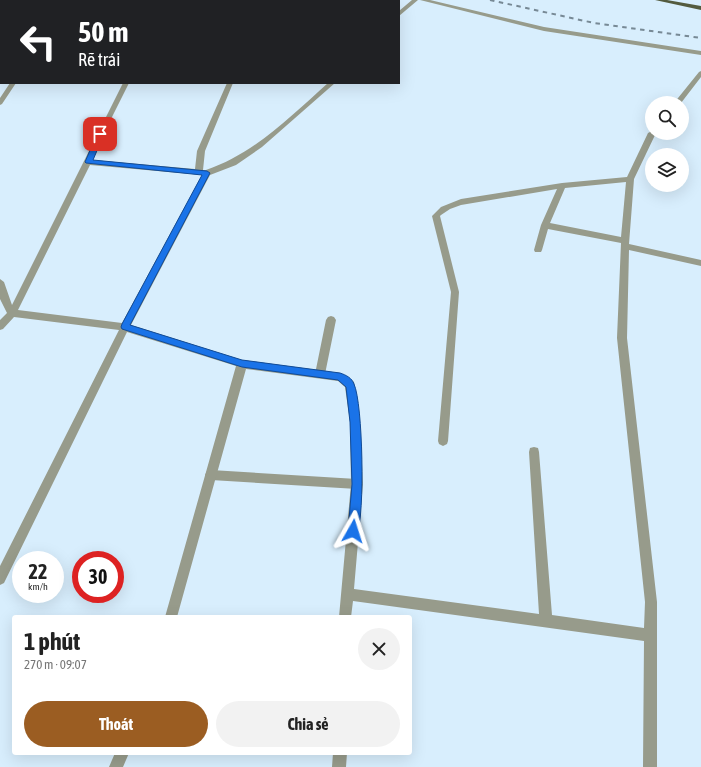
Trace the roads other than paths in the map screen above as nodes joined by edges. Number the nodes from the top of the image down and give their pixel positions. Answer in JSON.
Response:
{"nodes":[{"id":1,"x":415,"y":0,"type":"edge"},
{"id":2,"x":423,"y":0,"type":"edge"},
{"id":3,"x":658,"y":0,"type":"edge"},
{"id":4,"x":701,"y":8,"type":"edge"},
{"id":5,"x":400,"y":13,"type":"edge"},
{"id":6,"x":701,"y":53,"type":"edge"},
{"id":7,"x":701,"y":73,"type":"edge"},
{"id":8,"x":12,"y":84,"type":"edge"},
{"id":9,"x":125,"y":84,"type":"edge"},
{"id":10,"x":230,"y":84,"type":"edge"},
{"id":11,"x":331,"y":84,"type":"edge"},
{"id":12,"x":682,"y":96,"type":"edge"},
{"id":13,"x":0,"y":103,"type":"edge"},
{"id":14,"x":649,"y":140,"type":"edge"},
{"id":15,"x":88,"y":162,"type":"junction"},
{"id":16,"x":203,"y":173,"type":"junction"},
{"id":17,"x":630,"y":179,"type":"junction"},
{"id":18,"x":562,"y":186,"type":"junction"},
{"id":19,"x":545,"y":225,"type":"junction"},
{"id":20,"x":624,"y":244,"type":"junction"},
{"id":21,"x":538,"y":250,"type":"dead end"},
{"id":22,"x":701,"y":263,"type":"edge"},
{"id":23,"x":0,"y":282,"type":"edge"},
{"id":24,"x":12,"y":313,"type":"junction"},
{"id":25,"x":331,"y":320,"type":"dead end"},
{"id":26,"x":0,"y":326,"type":"edge"},
{"id":27,"x":125,"y":327,"type":"junction"},
{"id":28,"x":242,"y":364,"type":"junction"},
{"id":29,"x":320,"y":374,"type":"junction"},
{"id":30,"x":444,"y":441,"type":"dead end"},
{"id":31,"x":534,"y":452,"type":"dead end"},
{"id":32,"x":211,"y":475,"type":"junction"},
{"id":33,"x":358,"y":484,"type":"junction"},
{"id":34,"x":0,"y":578,"type":"edge"},
{"id":35,"x":346,"y":594,"type":"junction"},
{"id":36,"x":172,"y":615,"type":"edge"},
{"id":37,"x":345,"y":615,"type":"edge"},
{"id":38,"x":546,"y":621,"type":"junction"},
{"id":39,"x":650,"y":635,"type":"junction"},
{"id":40,"x":121,"y":755,"type":"edge"},
{"id":41,"x":340,"y":755,"type":"edge"},
{"id":42,"x":116,"y":767,"type":"edge"},
{"id":43,"x":339,"y":767,"type":"edge"},
{"id":44,"x":650,"y":767,"type":"edge"}],
"edges":[{"from":1,"to":5,"type":"street"},
{"from":2,"to":6,"type":"street"},
{"from":3,"to":4,"type":"main road"},
{"from":7,"to":12,"type":"street"},
{"from":8,"to":13,"type":"street"},
{"from":9,"to":15,"type":"street"},
{"from":10,"to":16,"type":"street"},
{"from":11,"to":16,"type":"street"},
{"from":14,"to":17,"type":"street"},
{"from":15,"to":16,"type":"street"},
{"from":15,"to":24,"type":"street"},
{"from":16,"to":27,"type":"street"},
{"from":17,"to":18,"type":"street"},
{"from":17,"to":20,"type":"street"},
{"from":18,"to":19,"type":"street"},
{"from":18,"to":30,"type":"street"},
{"from":19,"to":20,"type":"street"},
{"from":19,"to":21,"type":"street"},
{"from":20,"to":22,"type":"street"},
{"from":20,"to":39,"type":"street"},
{"from":23,"to":24,"type":"street"},
{"from":24,"to":26,"type":"street"},
{"from":24,"to":27,"type":"street"},
{"from":25,"to":29,"type":"street"},
{"from":27,"to":28,"type":"street"},
{"from":27,"to":34,"type":"street"},
{"from":28,"to":29,"type":"street"},
{"from":28,"to":32,"type":"street"},
{"from":29,"to":33,"type":"street"},
{"from":31,"to":38,"type":"street"},
{"from":32,"to":33,"type":"street"},
{"from":32,"to":36,"type":"street"},
{"from":33,"to":35,"type":"street"},
{"from":35,"to":37,"type":"street"},
{"from":35,"to":38,"type":"street"},
{"from":38,"to":39,"type":"street"},
{"from":39,"to":44,"type":"street"},
{"from":40,"to":42,"type":"street"},
{"from":41,"to":43,"type":"street"}]}
